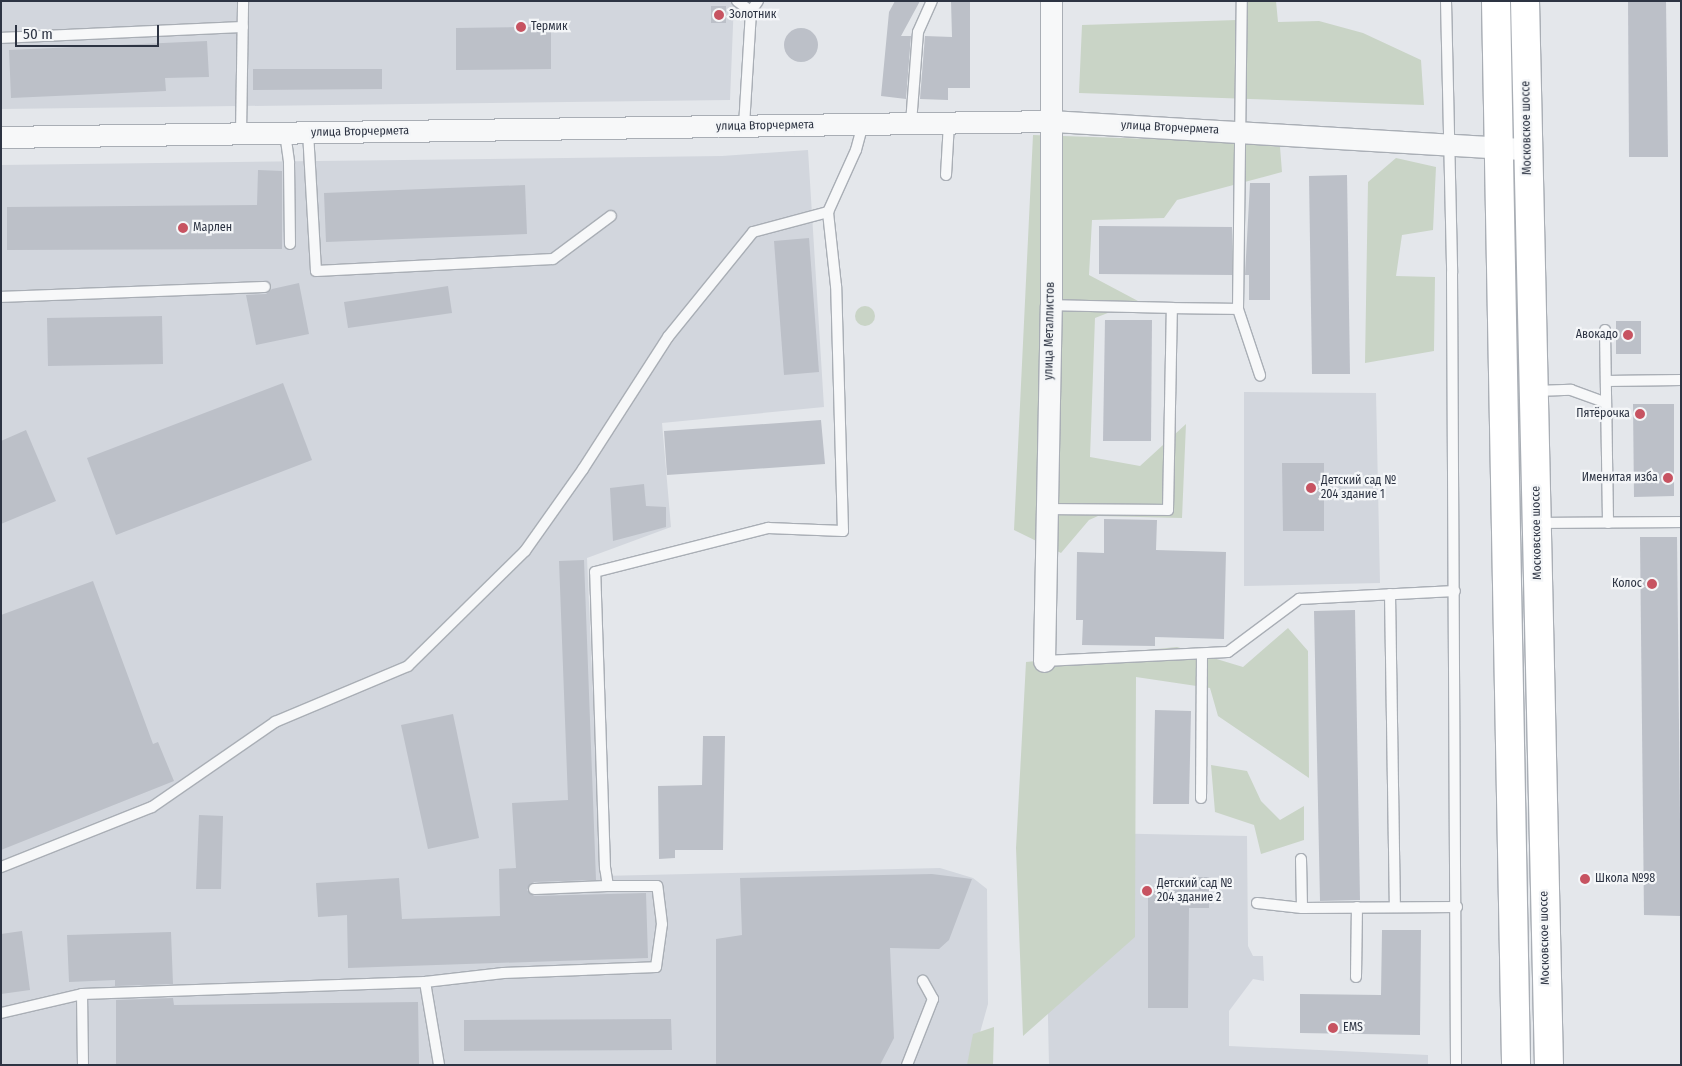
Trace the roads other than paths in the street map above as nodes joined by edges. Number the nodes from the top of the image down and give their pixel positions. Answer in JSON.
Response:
{"nodes":[{"id":1,"x":243,"y":1,"type":"edge"},
{"id":2,"x":737,"y":1,"type":"edge"},
{"id":3,"x":758,"y":1,"type":"edge"},
{"id":4,"x":932,"y":1,"type":"edge"},
{"id":5,"x":1051,"y":1,"type":"edge"},
{"id":6,"x":1242,"y":1,"type":"edge"},
{"id":7,"x":1446,"y":1,"type":"edge"},
{"id":8,"x":1496,"y":1,"type":"edge"},
{"id":9,"x":1524,"y":1,"type":"edge"},
{"id":10,"x":751,"y":11,"type":"junction"},
{"id":11,"x":243,"y":27,"type":"junction"},
{"id":12,"x":1,"y":38,"type":"edge"},
{"id":13,"x":1052,"y":121,"type":"junction"},
{"id":14,"x":948,"y":123,"type":"junction"},
{"id":15,"x":863,"y":124,"type":"junction"},
{"id":16,"x":911,"y":124,"type":"junction"},
{"id":17,"x":744,"y":126,"type":"junction"},
{"id":18,"x":308,"y":132,"type":"junction"},
{"id":19,"x":285,"y":133,"type":"junction"},
{"id":20,"x":1238,"y":133,"type":"junction"},
{"id":21,"x":241,"y":134,"type":"junction"},
{"id":22,"x":1,"y":137,"type":"edge"},
{"id":23,"x":1450,"y":145,"type":"junction"},
{"id":24,"x":1499,"y":149,"type":"junction"},
{"id":25,"x":1528,"y":149,"type":"junction"},
{"id":26,"x":946,"y":176,"type":"dead end"},
{"id":27,"x":828,"y":212,"type":"junction"},
{"id":28,"x":611,"y":216,"type":"dead end"},
{"id":29,"x":290,"y":244,"type":"dead end"},
{"id":30,"x":265,"y":286,"type":"dead end"},
{"id":31,"x":1,"y":297,"type":"edge"},
{"id":32,"x":1051,"y":305,"type":"junction"},
{"id":33,"x":1172,"y":308,"type":"junction"},
{"id":34,"x":1238,"y":309,"type":"junction"},
{"id":35,"x":1605,"y":330,"type":"dead end"},
{"id":36,"x":1260,"y":375,"type":"dead end"},
{"id":37,"x":1681,"y":380,"type":"edge"},
{"id":38,"x":1606,"y":381,"type":"junction"},
{"id":39,"x":1534,"y":391,"type":"junction"},
{"id":40,"x":1606,"y":403,"type":"junction"},
{"id":41,"x":1047,"y":509,"type":"junction"},
{"id":42,"x":1681,"y":522,"type":"edge"},
{"id":43,"x":1536,"y":523,"type":"junction"},
{"id":44,"x":1608,"y":523,"type":"junction"},
{"id":45,"x":1455,"y":591,"type":"junction"},
{"id":46,"x":1390,"y":594,"type":"junction"},
{"id":47,"x":1202,"y":654,"type":"junction"},
{"id":48,"x":1044,"y":661,"type":"joint"},
{"id":49,"x":1201,"y":798,"type":"dead end"},
{"id":50,"x":1301,"y":859,"type":"dead end"},
{"id":51,"x":1,"y":867,"type":"edge"},
{"id":52,"x":608,"y":886,"type":"junction"},
{"id":53,"x":534,"y":888,"type":"dead end"},
{"id":54,"x":1257,"y":903,"type":"dead end"},
{"id":55,"x":1357,"y":907,"type":"junction"},
{"id":56,"x":1395,"y":907,"type":"junction"},
{"id":57,"x":1457,"y":907,"type":"junction"},
{"id":58,"x":1302,"y":908,"type":"junction"},
{"id":59,"x":1356,"y":977,"type":"dead end"},
{"id":60,"x":923,"y":980,"type":"dead end"},
{"id":61,"x":425,"y":982,"type":"junction"},
{"id":62,"x":82,"y":994,"type":"junction"},
{"id":63,"x":1,"y":1013,"type":"edge"},
{"id":64,"x":1515,"y":1059,"type":"edge"},
{"id":65,"x":1549,"y":1059,"type":"edge"},
{"id":66,"x":83,"y":1065,"type":"edge"},
{"id":67,"x":439,"y":1065,"type":"edge"},
{"id":68,"x":907,"y":1065,"type":"edge"},
{"id":69,"x":1456,"y":1065,"type":"edge"}],
"edges":[{"from":1,"to":11,"type":"lane"},
{"from":2,"to":10,"type":"lane"},
{"from":3,"to":10,"type":"lane"},
{"from":4,"to":16,"type":"lane"},
{"from":5,"to":13,"type":"street","name":"улица Металлистов"},
{"from":6,"to":20,"type":"lane"},
{"from":7,"to":23,"type":"lane"},
{"from":8,"to":24,"type":"main road"},
{"from":9,"to":25,"type":"main road","name":"Московское шоссе"},
{"from":10,"to":17,"type":"lane"},
{"from":11,"to":12,"type":"lane"},
{"from":11,"to":21,"type":"lane"},
{"from":13,"to":14,"type":"street","name":"улица Вторчермета"},
{"from":13,"to":20,"type":"street","name":"улица Вторчермета"},
{"from":13,"to":32,"type":"street","name":"улица Металлистов"},
{"from":14,"to":16,"type":"street","name":"улица Вторчермета"},
{"from":14,"to":26,"type":"lane"},
{"from":15,"to":16,"type":"street","name":"улица Вторчермета"},
{"from":15,"to":17,"type":"street","name":"улица Вторчермета"},
{"from":15,"to":27,"type":"lane"},
{"from":17,"to":18,"type":"street","name":"улица Вторчермета"},
{"from":18,"to":19,"type":"street","name":"улица Вторчермета"},
{"from":18,"to":28,"type":"lane"},
{"from":19,"to":21,"type":"street","name":"улица Вторчермета"},
{"from":19,"to":29,"type":"lane"},
{"from":20,"to":23,"type":"street","name":"улица Вторчермета"},
{"from":20,"to":34,"type":"lane"},
{"from":21,"to":22,"type":"street","name":"улица Вторчермета"},
{"from":23,"to":24,"type":"street","name":"улица Вторчермета"},
{"from":23,"to":45,"type":"lane"},
{"from":24,"to":25,"type":"street","name":"улица Вторчермета"},
{"from":24,"to":64,"type":"main road"},
{"from":25,"to":39,"type":"main road","name":"Московское шоссе"},
{"from":27,"to":51,"type":"lane"},
{"from":27,"to":52,"type":"lane"},
{"from":30,"to":31,"type":"lane"},
{"from":32,"to":33,"type":"lane"},
{"from":32,"to":41,"type":"street","name":"улица Металлистов"},
{"from":33,"to":34,"type":"lane"},
{"from":33,"to":41,"type":"lane"},
{"from":34,"to":36,"type":"lane"},
{"from":35,"to":38,"type":"lane"},
{"from":37,"to":38,"type":"lane"},
{"from":38,"to":40,"type":"lane"},
{"from":39,"to":40,"type":"lane"},
{"from":39,"to":43,"type":"main road","name":"Московское шоссе"},
{"from":40,"to":44,"type":"lane"},
{"from":41,"to":48,"type":"street","name":"улица Металлистов"},
{"from":42,"to":44,"type":"lane"},
{"from":43,"to":44,"type":"lane"},
{"from":43,"to":65,"type":"main road","name":"Московское шоссе"},
{"from":45,"to":46,"type":"lane"},
{"from":45,"to":57,"type":"lane"},
{"from":46,"to":47,"type":"lane"},
{"from":46,"to":56,"type":"lane"},
{"from":47,"to":48,"type":"lane"},
{"from":47,"to":49,"type":"lane"},
{"from":50,"to":58,"type":"lane"},
{"from":52,"to":53,"type":"lane"},
{"from":52,"to":61,"type":"lane"},
{"from":54,"to":58,"type":"lane"},
{"from":55,"to":56,"type":"lane"},
{"from":55,"to":58,"type":"lane"},
{"from":55,"to":59,"type":"lane"},
{"from":56,"to":57,"type":"lane"},
{"from":57,"to":69,"type":"lane"},
{"from":60,"to":68,"type":"lane"},
{"from":61,"to":62,"type":"lane"},
{"from":61,"to":67,"type":"lane"},
{"from":62,"to":63,"type":"lane"},
{"from":62,"to":66,"type":"lane"}]}
